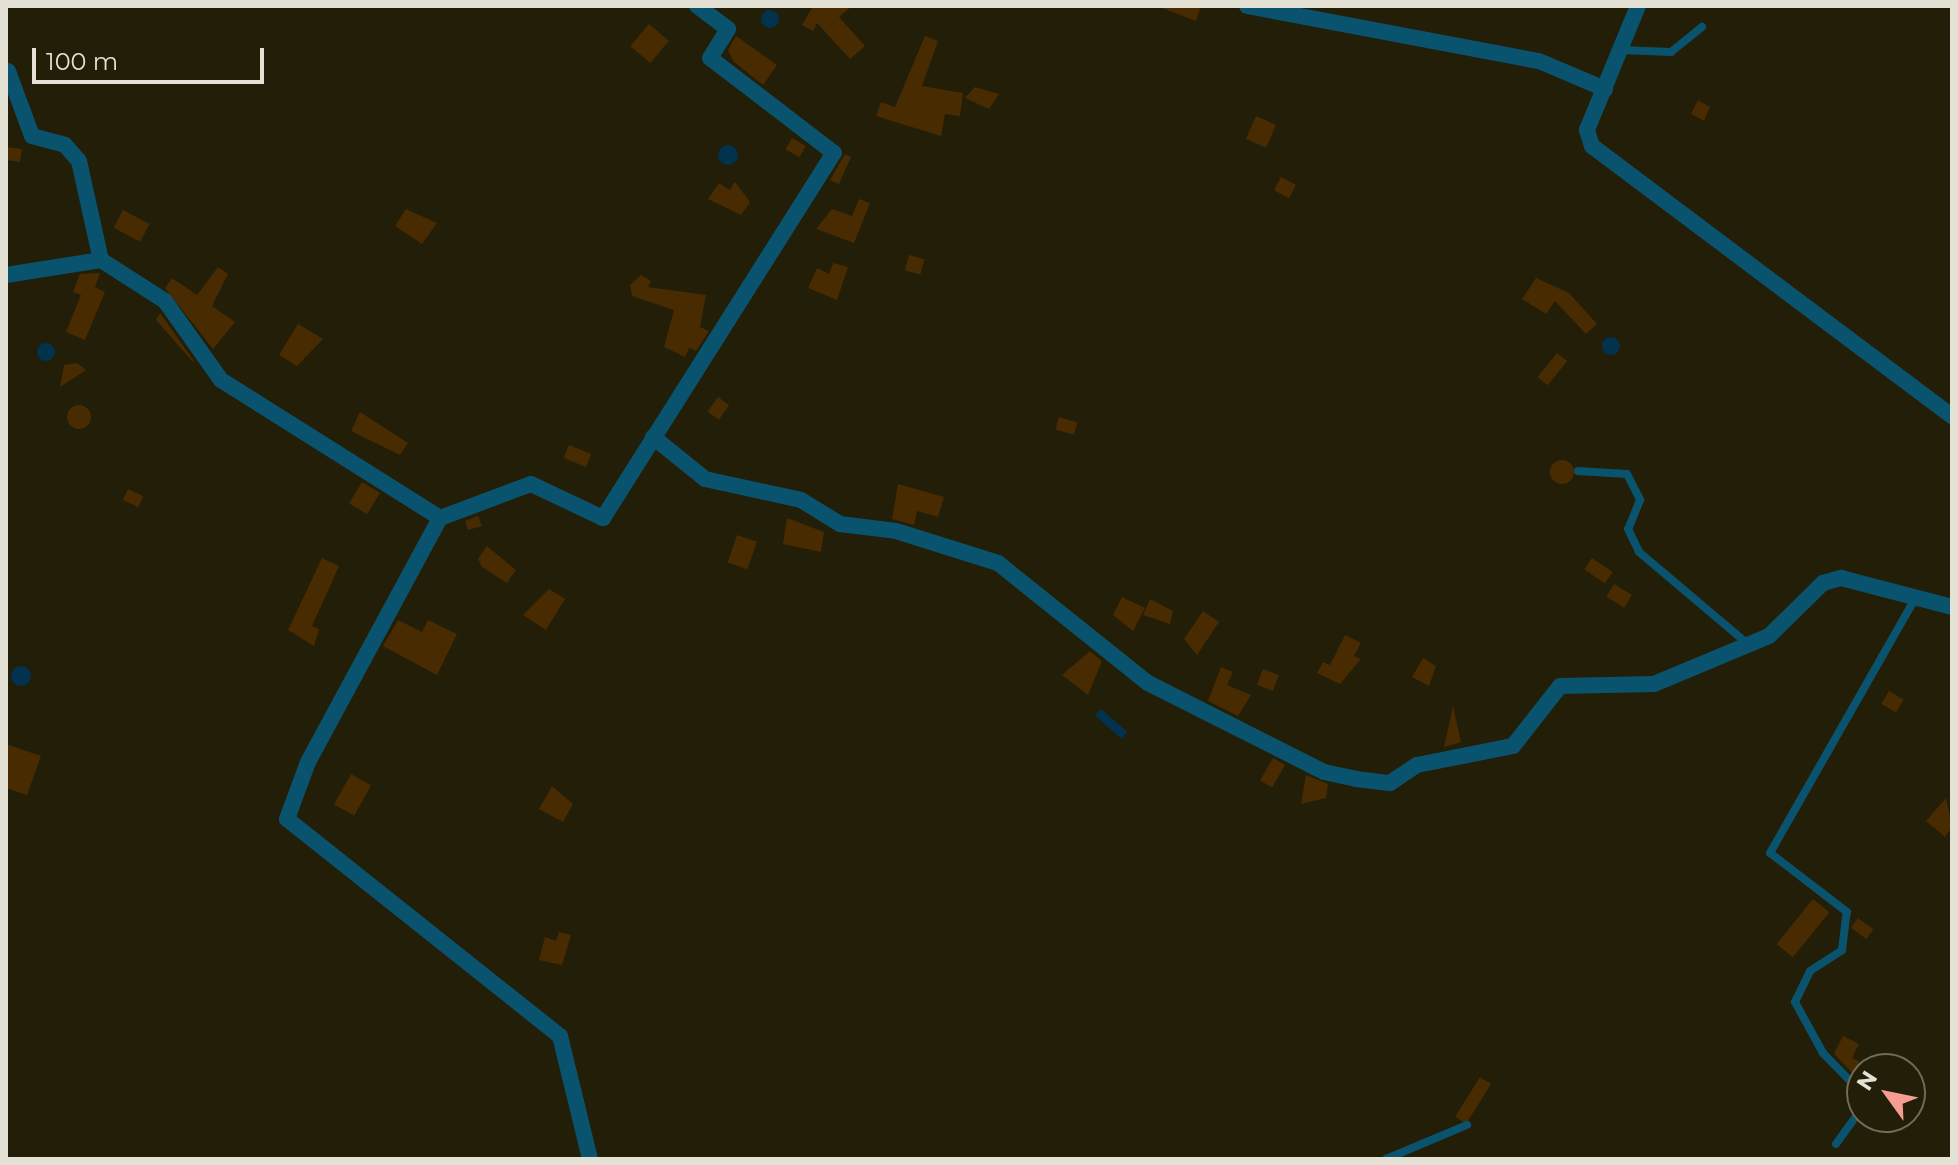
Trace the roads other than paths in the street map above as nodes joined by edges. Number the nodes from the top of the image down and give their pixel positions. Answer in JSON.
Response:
{"nodes":[{"id":1,"x":697,"y":6,"type":"edge"},
{"id":2,"x":1247,"y":6,"type":"edge"},
{"id":3,"x":1638,"y":6,"type":"edge"},
{"id":4,"x":1702,"y":27,"type":"dead end"},
{"id":5,"x":1621,"y":50,"type":"junction"},
{"id":6,"x":8,"y":71,"type":"dead end"},
{"id":7,"x":1605,"y":89,"type":"junction"},
{"id":8,"x":101,"y":260,"type":"junction"},
{"id":9,"x":6,"y":275,"type":"edge"},
{"id":10,"x":1952,"y":416,"type":"edge"},
{"id":11,"x":653,"y":437,"type":"junction"},
{"id":12,"x":1578,"y":471,"type":"dead end"},
{"id":13,"x":440,"y":518,"type":"junction"},
{"id":14,"x":1918,"y":594,"type":"junction"},
{"id":15,"x":1952,"y":607,"type":"edge"},
{"id":16,"x":1749,"y":645,"type":"junction"},
{"id":17,"x":1846,"y":1077,"type":"edge"},
{"id":18,"x":1467,"y":1125,"type":"dead end"},
{"id":19,"x":1846,"y":1130,"type":"edge"},
{"id":20,"x":1836,"y":1144,"type":"dead end"},
{"id":21,"x":590,"y":1159,"type":"edge"},
{"id":22,"x":1386,"y":1159,"type":"edge"}],
"edges":[{"from":1,"to":11,"type":"street"},
{"from":2,"to":7,"type":"street"},
{"from":3,"to":5,"type":"street"},
{"from":4,"to":5,"type":"lane"},
{"from":5,"to":7,"type":"street"},
{"from":6,"to":8,"type":"street"},
{"from":7,"to":10,"type":"street"},
{"from":8,"to":9,"type":"street"},
{"from":8,"to":13,"type":"street"},
{"from":11,"to":13,"type":"street"},
{"from":11,"to":16,"type":"street"},
{"from":12,"to":16,"type":"lane"},
{"from":13,"to":21,"type":"street"},
{"from":14,"to":15,"type":"street"},
{"from":14,"to":16,"type":"street"},
{"from":14,"to":17,"type":"lane"},
{"from":18,"to":22,"type":"lane"},
{"from":19,"to":20,"type":"lane"}]}
